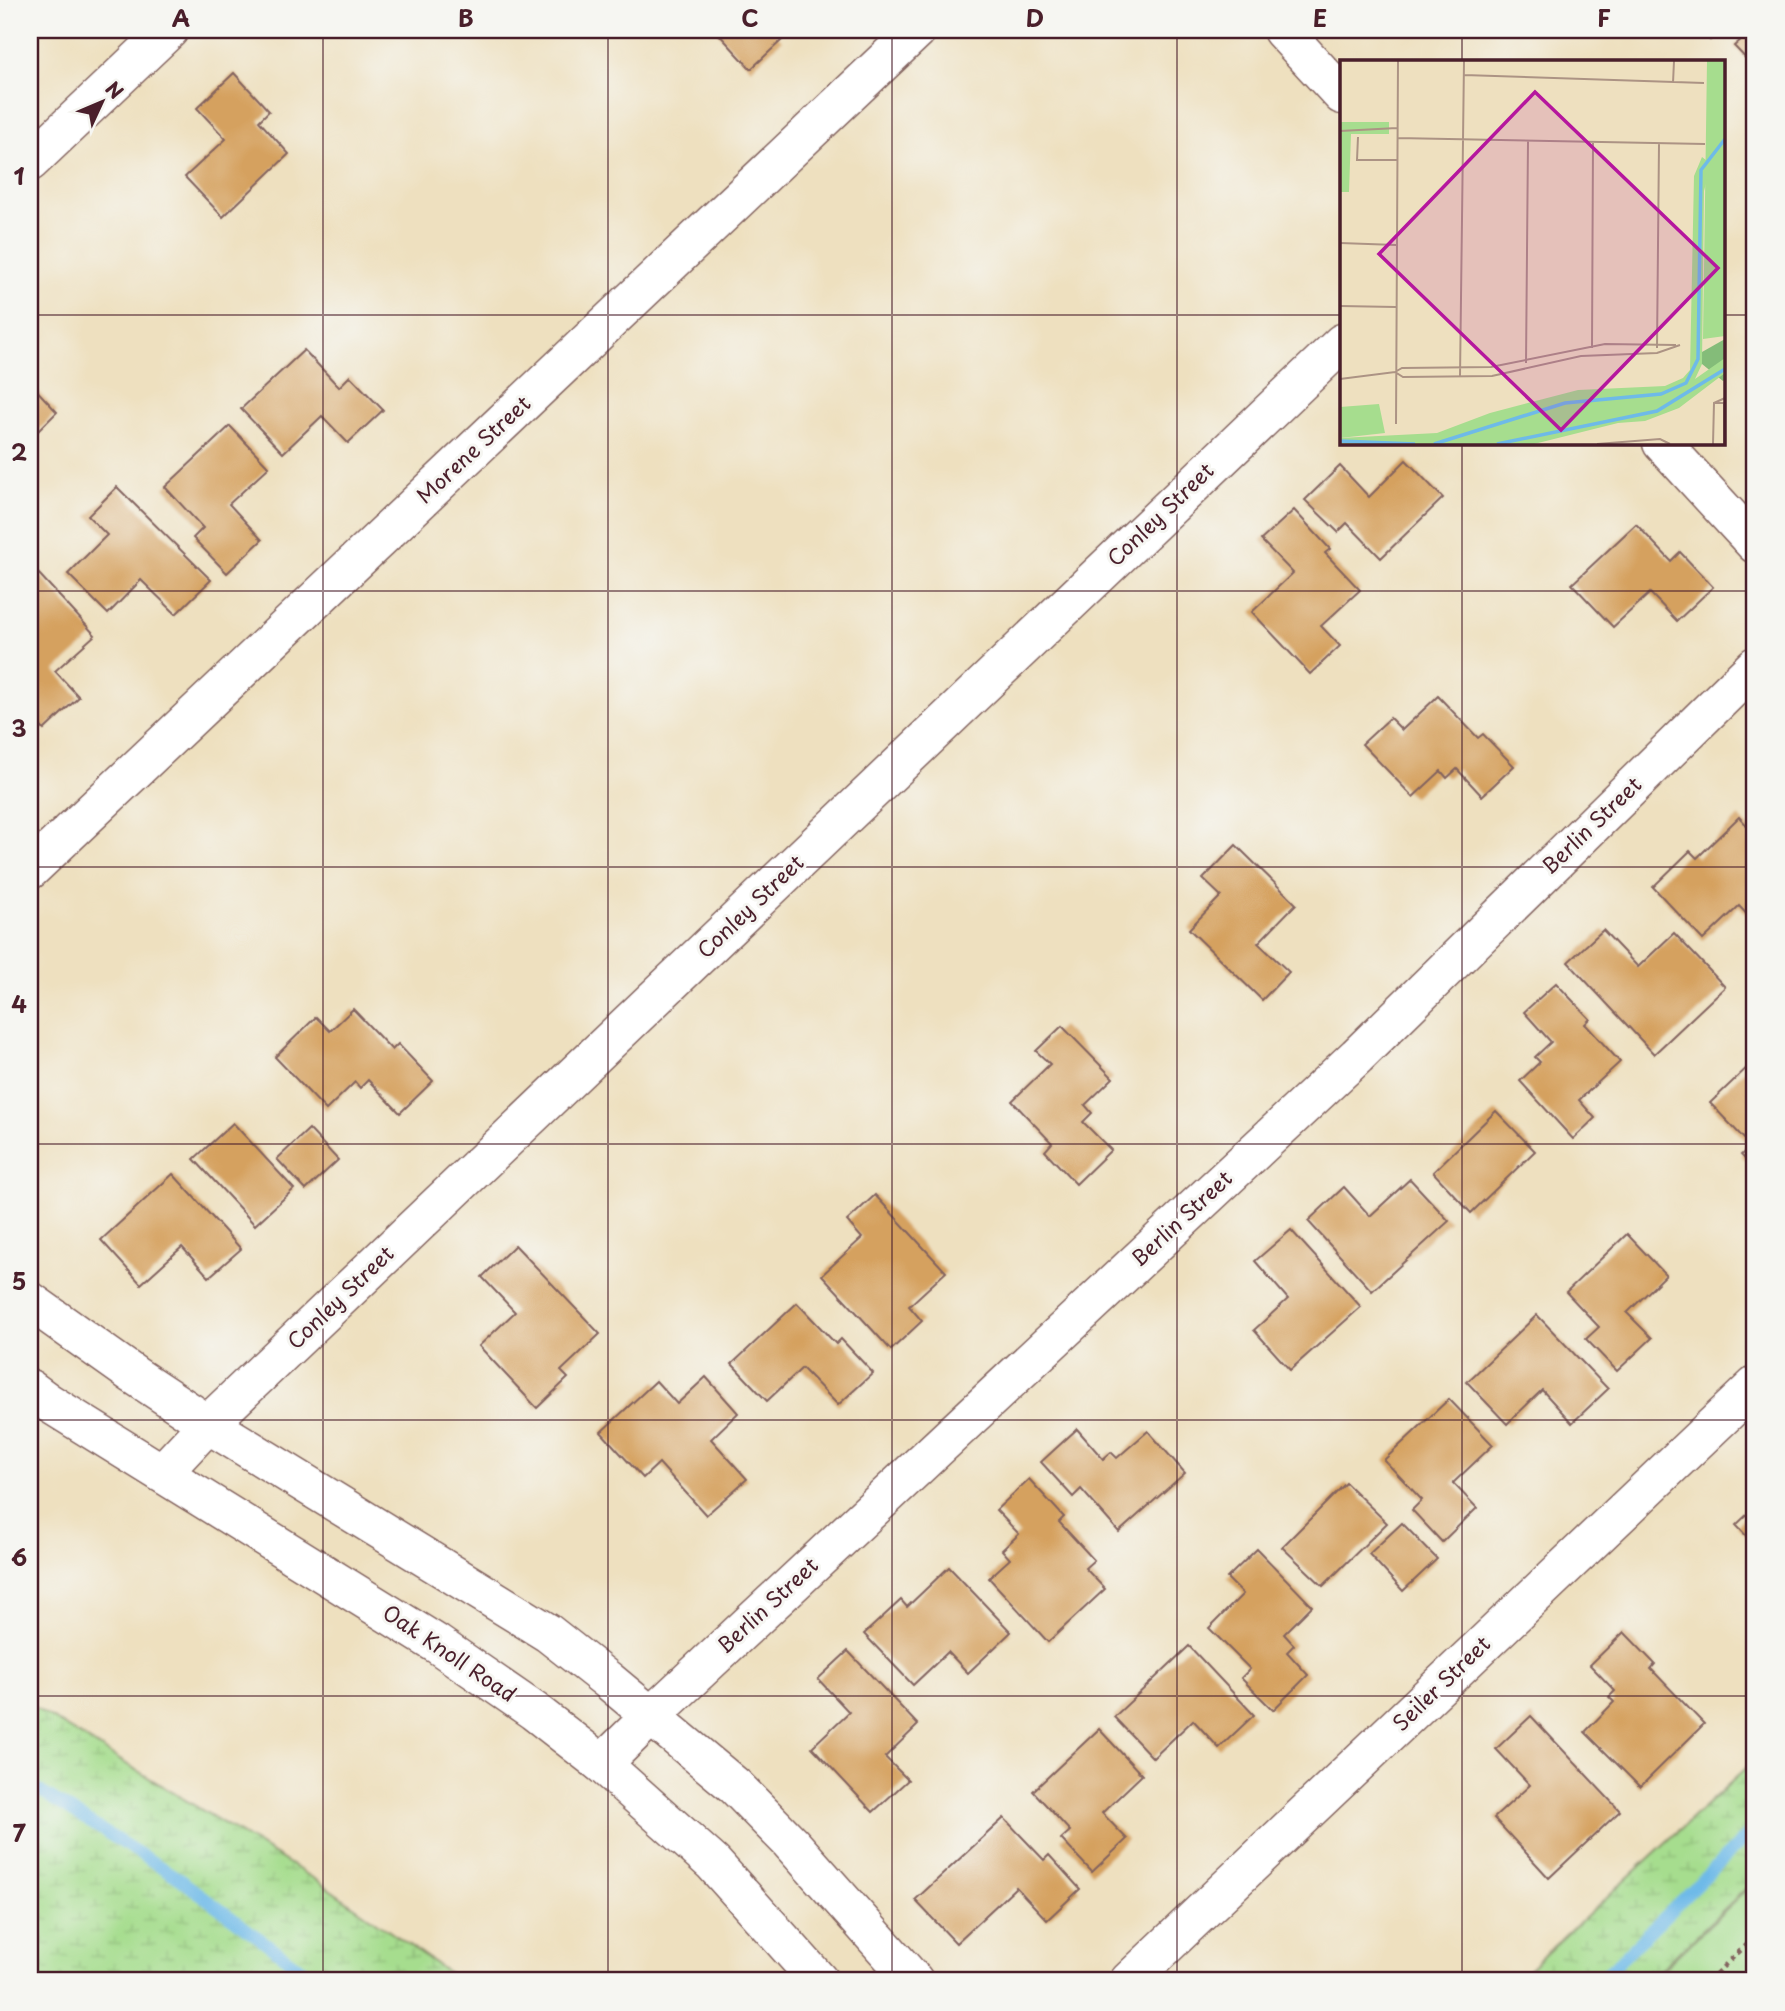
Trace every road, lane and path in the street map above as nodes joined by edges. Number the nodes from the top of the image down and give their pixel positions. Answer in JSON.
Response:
{"nodes":[{"id":1,"x":917,"y":30,"type":"edge"},
{"id":2,"x":1282,"y":30,"type":"edge"},
{"id":3,"x":148,"y":37,"type":"edge"},
{"id":4,"x":1340,"y":93,"type":"edge"},
{"id":5,"x":30,"y":162,"type":"edge"},
{"id":6,"x":1340,"y":345,"type":"edge"},
{"id":7,"x":1663,"y":444,"type":"edge"},
{"id":8,"x":1755,"y":544,"type":"edge"},
{"id":9,"x":1755,"y":666,"type":"edge"},
{"id":10,"x":30,"y":870,"type":"edge"},
{"id":11,"x":30,"y":1301,"type":"edge"},
{"id":12,"x":1755,"y":1386,"type":"edge"},
{"id":13,"x":30,"y":1389,"type":"edge"},
{"id":14,"x":208,"y":1424,"type":"junction"},
{"id":15,"x":162,"y":1474,"type":"junction"},
{"id":16,"x":650,"y":1716,"type":"junction"},
{"id":17,"x":602,"y":1764,"type":"junction"},
{"id":18,"x":1755,"y":1937,"type":"edge"},
{"id":19,"x":819,"y":1981,"type":"edge"},
{"id":20,"x":914,"y":1981,"type":"edge"},
{"id":21,"x":1129,"y":1981,"type":"edge"},
{"id":22,"x":1708,"y":1981,"type":"edge"}],
"edges":[{"from":1,"to":10,"type":"street","name":"Morene Street"},
{"from":2,"to":4,"type":"street"},
{"from":3,"to":5,"type":"street"},
{"from":6,"to":14,"type":"street","name":"Conley Street"},
{"from":7,"to":8,"type":"street"},
{"from":9,"to":16,"type":"street","name":"Berlin Street"},
{"from":11,"to":14,"type":"street"},
{"from":12,"to":21,"type":"street","name":"Seiler Street"},
{"from":13,"to":15,"type":"street","name":"Oak Knoll Road"},
{"from":14,"to":15,"type":"street","name":"Conley Street"},
{"from":14,"to":16,"type":"street"},
{"from":15,"to":17,"type":"street","name":"Oak Knoll Road"},
{"from":16,"to":17,"type":"street","name":"Berlin Street"},
{"from":16,"to":20,"type":"street"},
{"from":17,"to":19,"type":"street","name":"Oak Knoll Road"},
{"from":18,"to":22,"type":"path"}]}
